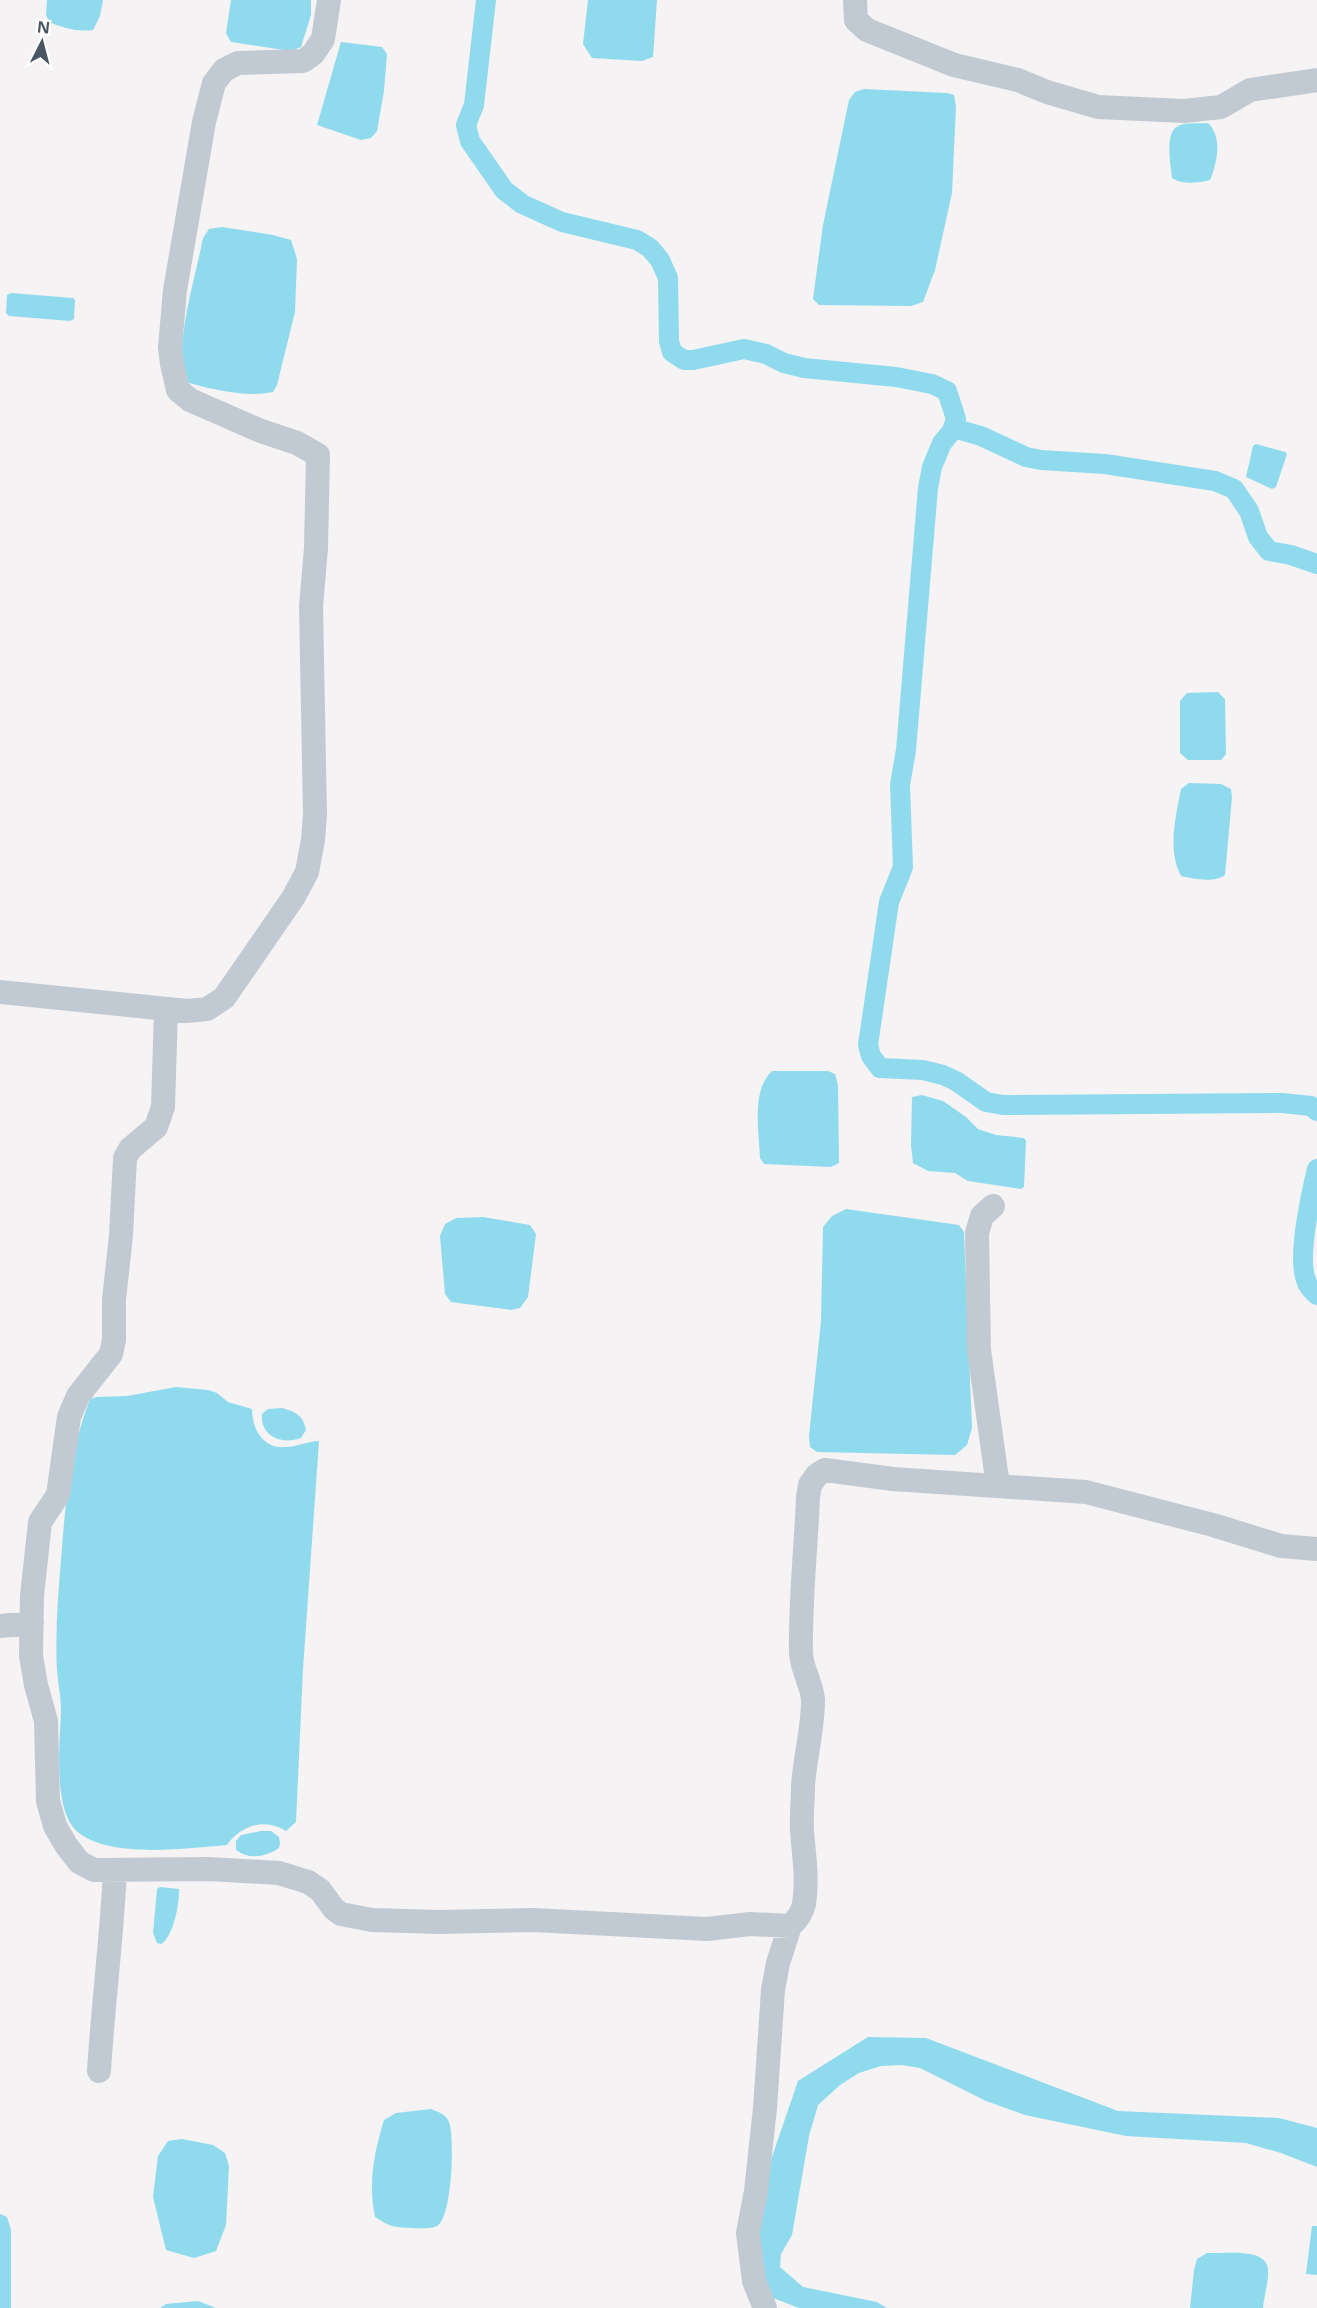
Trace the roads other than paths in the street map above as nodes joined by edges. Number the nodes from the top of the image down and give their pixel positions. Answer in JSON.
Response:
{"nodes":[{"id":1,"x":329,"y":0,"type":"edge"},
{"id":2,"x":855,"y":0,"type":"edge"},
{"id":3,"x":1317,"y":80,"type":"edge"},
{"id":4,"x":0,"y":992,"type":"edge"},
{"id":5,"x":166,"y":1009,"type":"junction"},
{"id":6,"x":993,"y":1206,"type":"dead end"},
{"id":7,"x":998,"y":1486,"type":"junction"},
{"id":8,"x":1317,"y":1549,"type":"edge"},
{"id":9,"x":32,"y":1623,"type":"junction"},
{"id":10,"x":0,"y":1626,"type":"edge"},
{"id":11,"x":115,"y":1870,"type":"junction"},
{"id":12,"x":790,"y":1926,"type":"junction"},
{"id":13,"x":99,"y":2071,"type":"dead end"},
{"id":14,"x":765,"y":2308,"type":"edge"}],
"edges":[{"from":1,"to":5,"type":"street"},
{"from":2,"to":3,"type":"street"},
{"from":4,"to":5,"type":"street"},
{"from":5,"to":9,"type":"street"},
{"from":6,"to":7,"type":"street"},
{"from":7,"to":8,"type":"street"},
{"from":7,"to":12,"type":"street"},
{"from":9,"to":10,"type":"street"},
{"from":9,"to":11,"type":"street"},
{"from":11,"to":12,"type":"street"},
{"from":11,"to":13,"type":"street"},
{"from":12,"to":14,"type":"street"}]}
